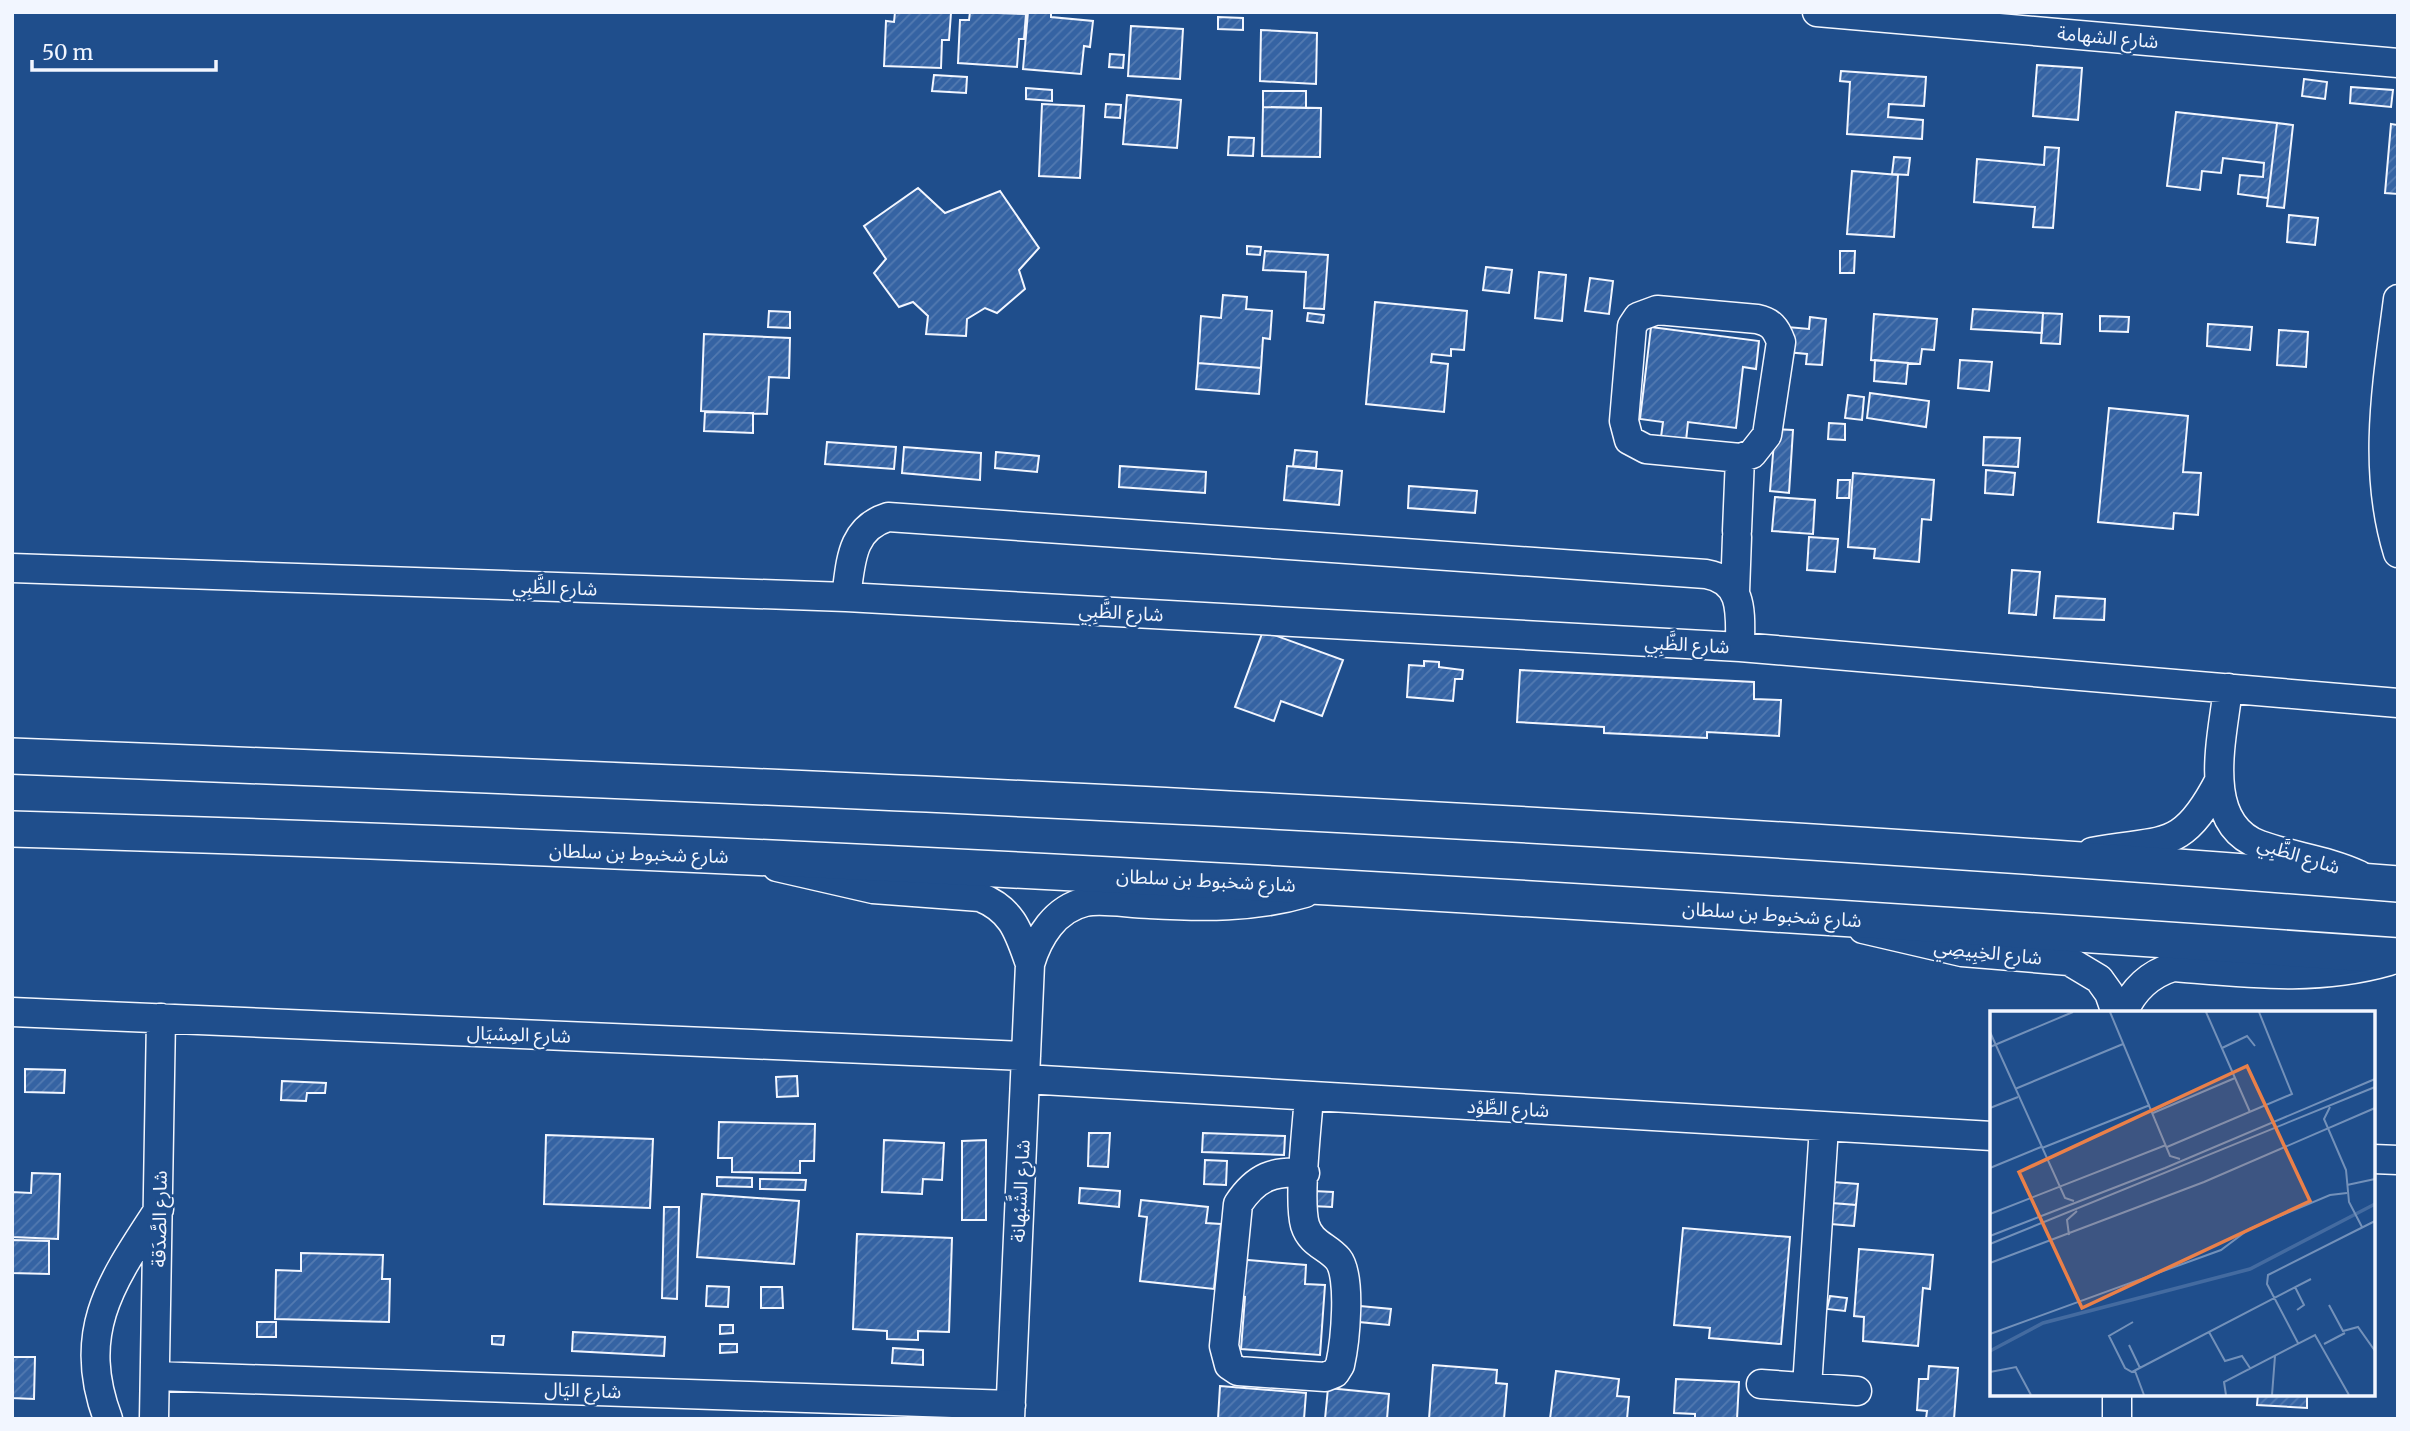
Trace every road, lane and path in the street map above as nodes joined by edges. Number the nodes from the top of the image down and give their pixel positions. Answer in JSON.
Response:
{"nodes":[{"id":1,"x":1817,"y":12,"type":"edge"},
{"id":2,"x":2398,"y":63,"type":"edge"},
{"id":3,"x":2398,"y":299,"type":"edge"},
{"id":4,"x":1741,"y":458,"type":"junction"},
{"id":5,"x":2398,"y":553,"type":"edge"},
{"id":6,"x":12,"y":568,"type":"edge"},
{"id":7,"x":1735,"y":592,"type":"junction"},
{"id":8,"x":846,"y":597,"type":"junction"},
{"id":9,"x":1740,"y":647,"type":"junction"},
{"id":10,"x":2228,"y":688,"type":"junction"},
{"id":11,"x":2398,"y":703,"type":"edge"},
{"id":12,"x":12,"y":756,"type":"edge"},
{"id":13,"x":2219,"y":781,"type":"junction"},
{"id":14,"x":12,"y":830,"type":"edge"},
{"id":15,"x":748,"y":857,"type":"junction"},
{"id":16,"x":2068,"y":860,"type":"junction"},
{"id":17,"x":2385,"y":883,"type":"edge"},
{"id":18,"x":1328,"y":887,"type":"junction"},
{"id":19,"x":1838,"y":918,"type":"junction"},
{"id":20,"x":2398,"y":957,"type":"edge"},
{"id":21,"x":1030,"y":964,"type":"junction"},
{"id":22,"x":2115,"y":1011,"type":"edge"},
{"id":23,"x":2124,"y":1011,"type":"edge"},
{"id":24,"x":12,"y":1012,"type":"edge"},
{"id":25,"x":161,"y":1018,"type":"junction"},
{"id":26,"x":1026,"y":1067,"type":"junction"},
{"id":27,"x":1309,"y":1096,"type":"junction"},
{"id":28,"x":1824,"y":1127,"type":"junction"},
{"id":29,"x":1990,"y":1136,"type":"edge"},
{"id":30,"x":2375,"y":1158,"type":"edge"},
{"id":31,"x":2398,"y":1160,"type":"edge"},
{"id":32,"x":1305,"y":1173,"type":"junction"},
{"id":33,"x":160,"y":1208,"type":"junction"},
{"id":34,"x":155,"y":1376,"type":"junction"},
{"id":35,"x":1761,"y":1384,"type":"dead end"},
{"id":36,"x":1807,"y":1387,"type":"junction"},
{"id":37,"x":1857,"y":1391,"type":"dead end"},
{"id":38,"x":2117,"y":1396,"type":"edge"},
{"id":39,"x":1010,"y":1412,"type":"edge"},
{"id":40,"x":108,"y":1419,"type":"edge"},
{"id":41,"x":154,"y":1419,"type":"edge"},
{"id":42,"x":2117,"y":1419,"type":"edge"}],
"edges":[{"from":1,"to":2,"type":"street","name":"شارع الشهامة"},
{"from":3,"to":5,"type":"street"},
{"from":4,"to":4,"type":"street"},
{"from":4,"to":7,"type":"street"},
{"from":6,"to":8,"type":"street","name":"شارع الظَّبِي"},
{"from":7,"to":8,"type":"street"},
{"from":7,"to":9,"type":"street"},
{"from":8,"to":9,"type":"street","name":"شارع الظَّبِي"},
{"from":9,"to":10,"type":"street","name":"شارع الظَّبِي"},
{"from":10,"to":11,"type":"street","name":"شارع الظَّبِي"},
{"from":10,"to":13,"type":"street","name":"شارع الظَّبِي"},
{"from":12,"to":16,"type":"main road"},
{"from":13,"to":16,"type":"street","name":"شارع الظَّبِي"},
{"from":13,"to":17,"type":"street","name":"شارع الظَّبِي"},
{"from":14,"to":15,"type":"main road","name":"شارع شخبوط بن سلطان"},
{"from":15,"to":18,"type":"main road","name":"شارع شخبوط بن سلطان"},
{"from":15,"to":21,"type":"street","name":"شارع الشَّبْهانة"},
{"from":16,"to":17,"type":"main road"},
{"from":18,"to":19,"type":"main road","name":"شارع شخبوط بن سلطان"},
{"from":18,"to":21,"type":"street","name":"شارع الشَّبْهانة"},
{"from":19,"to":20,"type":"main road","name":"شارع شخبوط بن سلطان"},
{"from":19,"to":22,"type":"street","name":"شارع الخِبِيصِي"},
{"from":20,"to":23,"type":"street"},
{"from":21,"to":26,"type":"street","name":"شارع الشَّبْهانة"},
{"from":24,"to":25,"type":"street","name":"شارع المِسْيَال"},
{"from":25,"to":26,"type":"street","name":"شارع المِسْيَال"},
{"from":25,"to":33,"type":"street","name":"شارع الصَّدَقة"},
{"from":26,"to":27,"type":"street","name":"شارع الطَّوْد"},
{"from":26,"to":39,"type":"street","name":"شارع الشَّبْهانة"},
{"from":27,"to":28,"type":"street","name":"شارع الطَّوْد"},
{"from":27,"to":32,"type":"street"},
{"from":28,"to":29,"type":"street","name":"شارع الطَّوْد"},
{"from":28,"to":36,"type":"street"},
{"from":30,"to":31,"type":"street"},
{"from":32,"to":32,"type":"street"},
{"from":33,"to":34,"type":"street","name":"شارع الصَّدَقة"},
{"from":33,"to":40,"type":"street"},
{"from":34,"to":39,"type":"street","name":"شارع اليَال"},
{"from":34,"to":41,"type":"street","name":"شارع الصَّدَقة"},
{"from":35,"to":36,"type":"street"},
{"from":36,"to":37,"type":"street"},
{"from":38,"to":42,"type":"street"}]}
